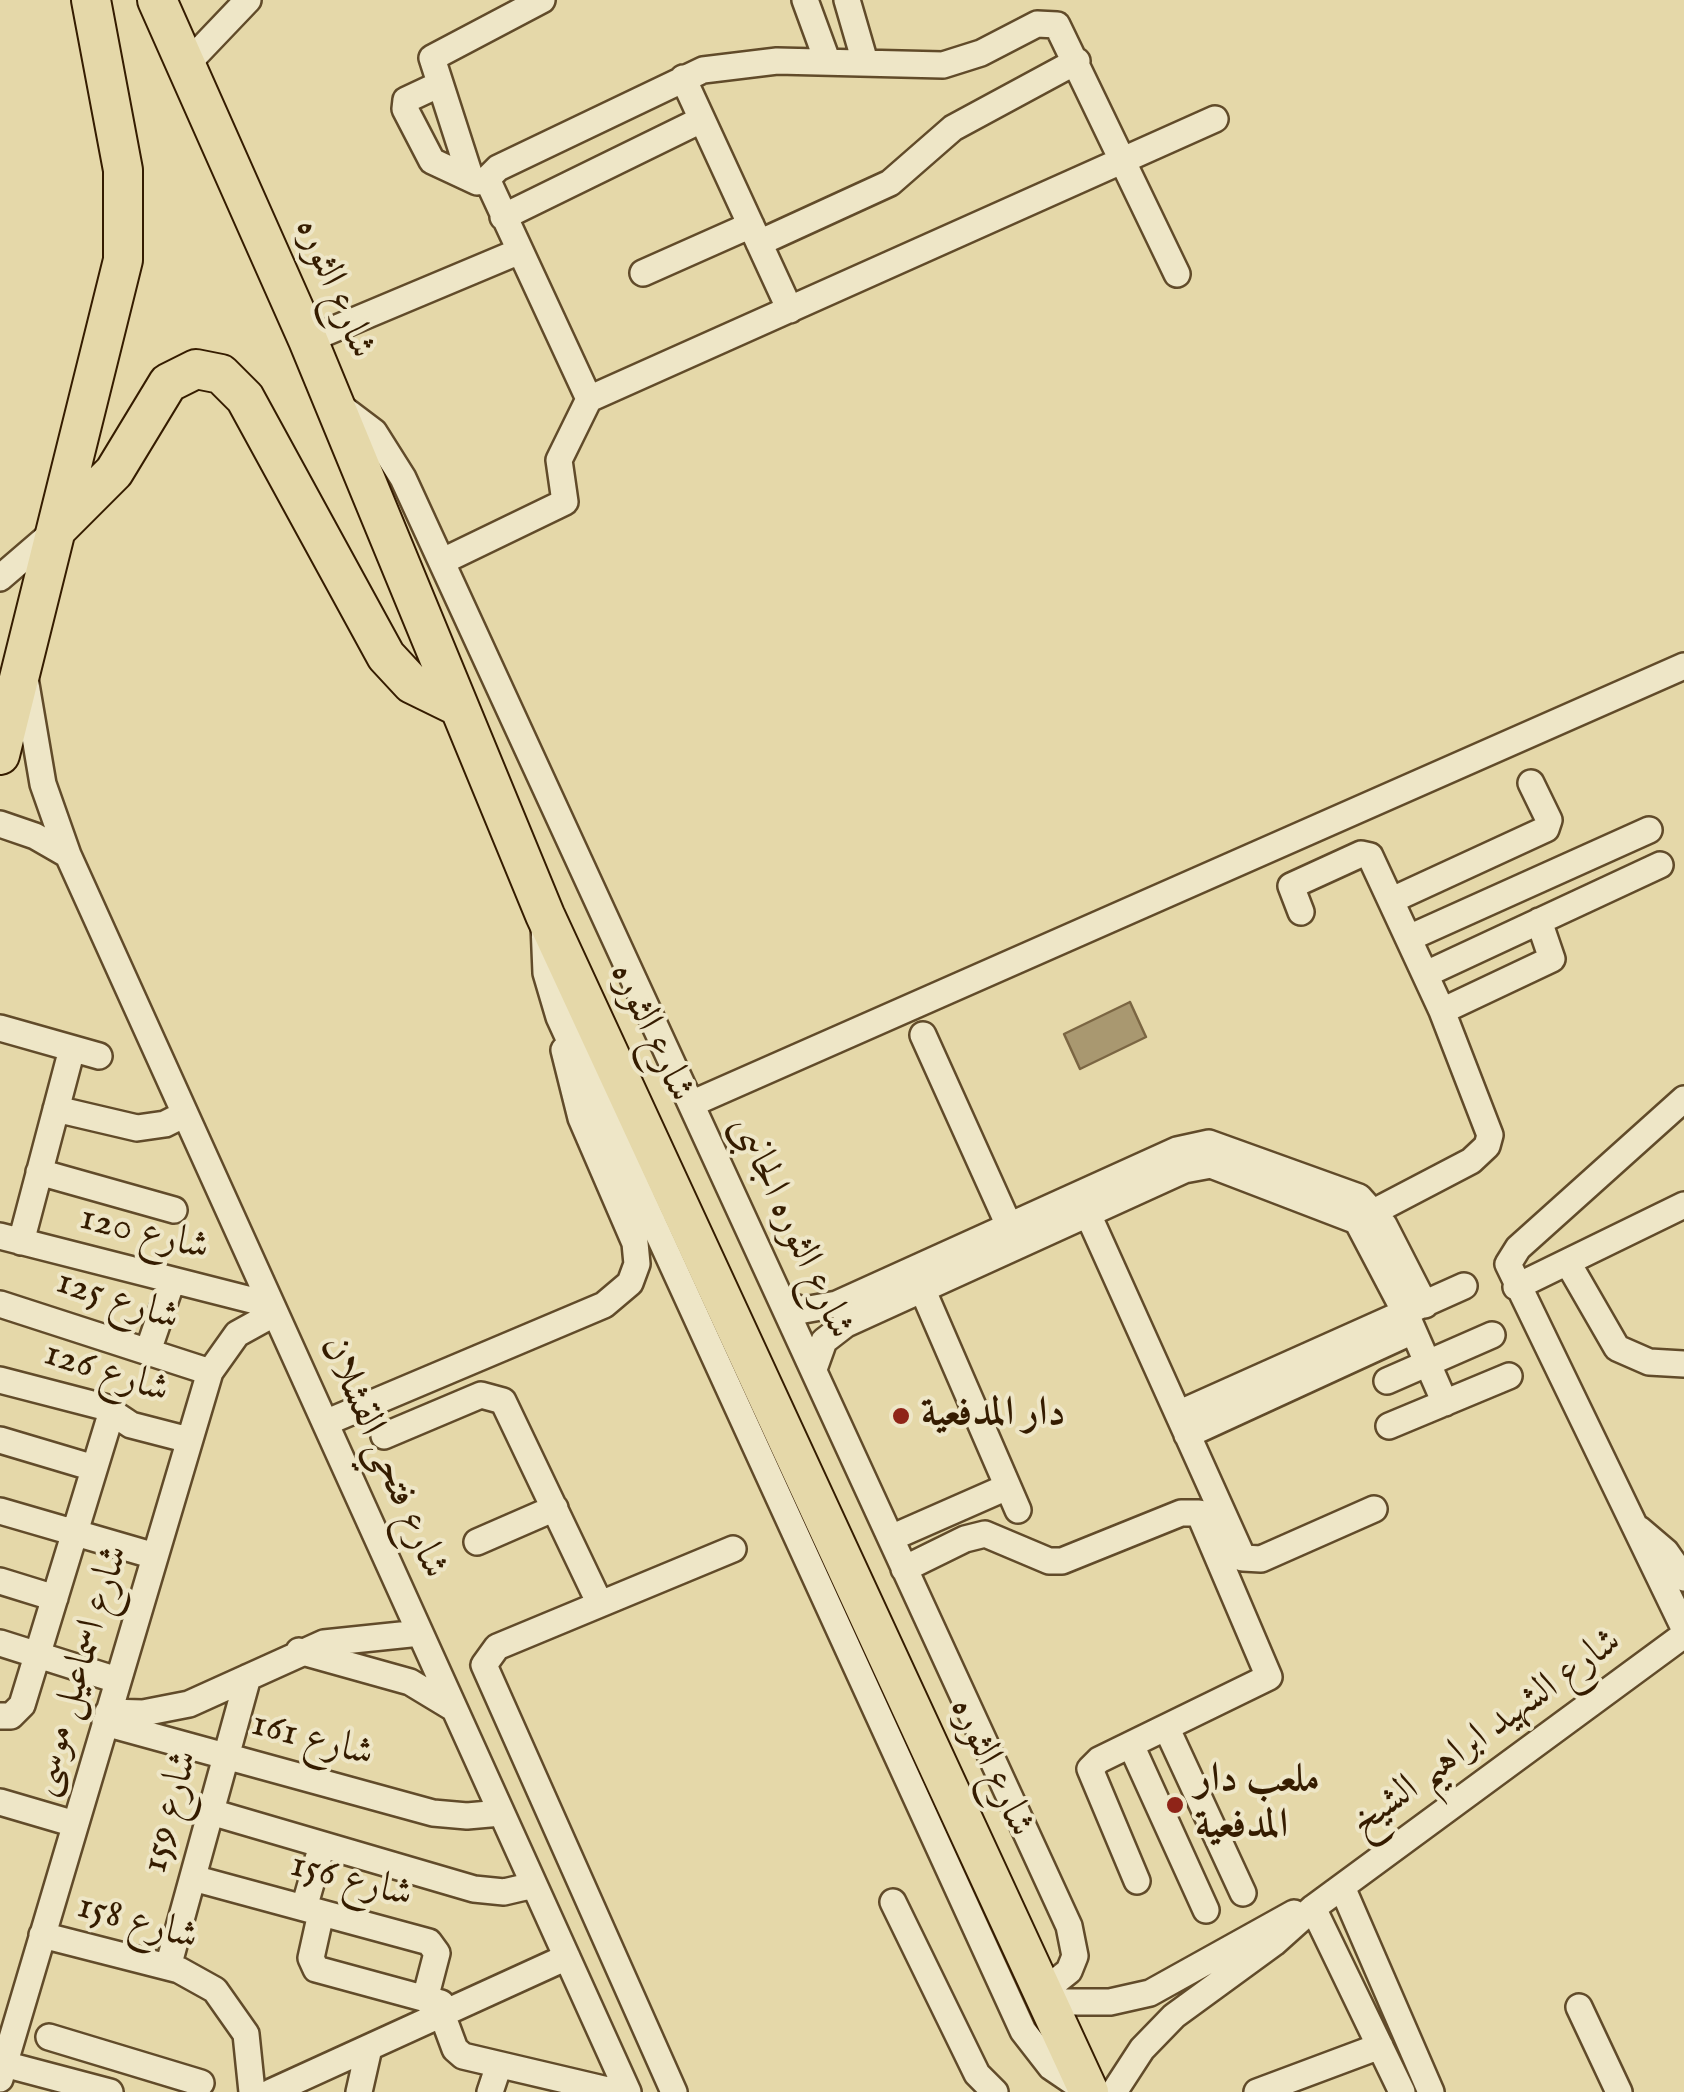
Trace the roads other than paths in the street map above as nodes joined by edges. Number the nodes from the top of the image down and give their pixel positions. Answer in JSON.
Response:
{"nodes":[{"id":1,"x":91,"y":0,"type":"edge"},
{"id":2,"x":157,"y":0,"type":"edge"},
{"id":3,"x":248,"y":0,"type":"edge"},
{"id":4,"x":542,"y":0,"type":"edge"},
{"id":5,"x":805,"y":0,"type":"edge"},
{"id":6,"x":847,"y":0,"type":"edge"},
{"id":7,"x":826,"y":60,"type":"junction"},
{"id":8,"x":1077,"y":61,"type":"junction"},
{"id":9,"x":865,"y":62,"type":"junction"},
{"id":10,"x":186,"y":65,"type":"junction"},
{"id":11,"x":683,"y":78,"type":"junction"},
{"id":12,"x":438,"y":84,"type":"junction"},
{"id":13,"x":1215,"y":119,"type":"dead end"},
{"id":14,"x":700,"y":120,"type":"junction"},
{"id":15,"x":1124,"y":160,"type":"junction"},
{"id":16,"x":479,"y":182,"type":"junction"},
{"id":17,"x":503,"y":217,"type":"junction"},
{"id":18,"x":755,"y":234,"type":"junction"},
{"id":19,"x":520,"y":252,"type":"junction"},
{"id":20,"x":643,"y":273,"type":"dead end"},
{"id":21,"x":1178,"y":274,"type":"dead end"},
{"id":22,"x":790,"y":310,"type":"junction"},
{"id":23,"x":308,"y":340,"type":"junction"},
{"id":24,"x":589,"y":399,"type":"junction"},
{"id":25,"x":332,"y":400,"type":"junction"},
{"id":26,"x":56,"y":529,"type":"junction"},
{"id":27,"x":443,"y":561,"type":"junction"},
{"id":28,"x":0,"y":578,"type":"edge"},
{"id":29,"x":23,"y":660,"type":"junction"},
{"id":30,"x":1684,"y":666,"type":"edge"},
{"id":31,"x":459,"y":707,"type":"junction"},
{"id":32,"x":0,"y":755,"type":"edge"},
{"id":33,"x":1531,"y":783,"type":"dead end"},
{"id":34,"x":0,"y":824,"type":"edge"},
{"id":35,"x":1649,"y":830,"type":"dead end"},
{"id":36,"x":68,"y":855,"type":"junction"},
{"id":37,"x":1660,"y":865,"type":"dead end"},
{"id":38,"x":1562,"y":870,"type":"junction"},
{"id":39,"x":1392,"y":900,"type":"junction"},
{"id":40,"x":1577,"y":904,"type":"junction"},
{"id":41,"x":1300,"y":912,"type":"dead end"},
{"id":42,"x":546,"y":915,"type":"junction"},
{"id":43,"x":1540,"y":921,"type":"junction"},
{"id":44,"x":1409,"y":938,"type":"junction"},
{"id":45,"x":1426,"y":974,"type":"junction"},
{"id":46,"x":1442,"y":1010,"type":"junction"},
{"id":47,"x":563,"y":1026,"type":"junction"},
{"id":48,"x":0,"y":1028,"type":"edge"},
{"id":49,"x":923,"y":1035,"type":"dead end"},
{"id":50,"x":72,"y":1048,"type":"junction"},
{"id":51,"x":99,"y":1056,"type":"dead end"},
{"id":52,"x":1684,"y":1098,"type":"edge"},
{"id":53,"x":56,"y":1108,"type":"junction"},
{"id":54,"x":694,"y":1111,"type":"junction"},
{"id":55,"x":185,"y":1114,"type":"junction"},
{"id":56,"x":40,"y":1172,"type":"junction"},
{"id":57,"x":1084,"y":1205,"type":"junction"},
{"id":58,"x":1684,"y":1205,"type":"edge"},
{"id":59,"x":174,"y":1210,"type":"dead end"},
{"id":60,"x":1366,"y":1216,"type":"junction"},
{"id":61,"x":1014,"y":1236,"type":"junction"},
{"id":62,"x":11,"y":1239,"type":"edge"},
{"id":63,"x":1568,"y":1263,"type":"junction"},
{"id":64,"x":918,"y":1278,"type":"junction"},
{"id":65,"x":172,"y":1281,"type":"junction"},
{"id":66,"x":1464,"y":1286,"type":"dead end"},
{"id":67,"x":1516,"y":1288,"type":"junction"},
{"id":68,"x":782,"y":1301,"type":"junction"},
{"id":69,"x":0,"y":1304,"type":"edge"},
{"id":70,"x":273,"y":1309,"type":"junction"},
{"id":71,"x":1415,"y":1316,"type":"junction"},
{"id":72,"x":833,"y":1318,"type":"junction"},
{"id":73,"x":1492,"y":1335,"type":"dead end"},
{"id":74,"x":148,"y":1351,"type":"junction"},
{"id":75,"x":1428,"y":1363,"type":"junction"},
{"id":76,"x":1684,"y":1364,"type":"edge"},
{"id":77,"x":814,"y":1370,"type":"junction"},
{"id":78,"x":210,"y":1372,"type":"junction"},
{"id":79,"x":1509,"y":1376,"type":"dead end"},
{"id":80,"x":0,"y":1380,"type":"edge"},
{"id":81,"x":1387,"y":1381,"type":"dead end"},
{"id":82,"x":1445,"y":1403,"type":"junction"},
{"id":83,"x":112,"y":1411,"type":"junction"},
{"id":84,"x":326,"y":1423,"type":"junction"},
{"id":85,"x":1183,"y":1425,"type":"junction"},
{"id":86,"x":1389,"y":1426,"type":"dead end"},
{"id":87,"x":384,"y":1436,"type":"dead end"},
{"id":88,"x":0,"y":1440,"type":"edge"},
{"id":89,"x":190,"y":1440,"type":"junction"},
{"id":90,"x":94,"y":1468,"type":"junction"},
{"id":91,"x":555,"y":1508,"type":"junction"},
{"id":92,"x":0,"y":1510,"type":"edge"},
{"id":93,"x":1374,"y":1510,"type":"dead end"},
{"id":94,"x":1639,"y":1529,"type":"junction"},
{"id":95,"x":74,"y":1533,"type":"junction"},
{"id":96,"x":891,"y":1538,"type":"junction"},
{"id":97,"x":477,"y":1542,"type":"dead end"},
{"id":98,"x":733,"y":1549,"type":"dead end"},
{"id":99,"x":154,"y":1556,"type":"junction"},
{"id":100,"x":904,"y":1569,"type":"junction"},
{"id":101,"x":1684,"y":1578,"type":"edge"},
{"id":102,"x":0,"y":1581,"type":"edge"},
{"id":103,"x":54,"y":1598,"type":"junction"},
{"id":104,"x":600,"y":1604,"type":"junction"},
{"id":105,"x":420,"y":1632,"type":"junction"},
{"id":106,"x":1684,"y":1632,"type":"edge"},
{"id":107,"x":0,"y":1643,"type":"edge"},
{"id":108,"x":300,"y":1651,"type":"junction"},
{"id":109,"x":37,"y":1655,"type":"junction"},
{"id":110,"x":248,"y":1677,"type":"junction"},
{"id":111,"x":118,"y":1680,"type":"junction"},
{"id":112,"x":454,"y":1710,"type":"junction"},
{"id":113,"x":0,"y":1716,"type":"edge"},
{"id":114,"x":107,"y":1718,"type":"junction"},
{"id":115,"x":1167,"y":1728,"type":"junction"},
{"id":116,"x":1131,"y":1745,"type":"junction"},
{"id":117,"x":226,"y":1756,"type":"junction"},
{"id":118,"x":0,"y":1802,"type":"edge"},
{"id":119,"x":211,"y":1812,"type":"junction"},
{"id":120,"x":501,"y":1813,"type":"junction"},
{"id":121,"x":75,"y":1824,"type":"junction"},
{"id":122,"x":322,"y":1844,"type":"junction"},
{"id":123,"x":193,"y":1878,"type":"junction"},
{"id":124,"x":1137,"y":1881,"type":"dead end"},
{"id":125,"x":534,"y":1885,"type":"junction"},
{"id":126,"x":1342,"y":1887,"type":"junction"},
{"id":127,"x":1243,"y":1893,"type":"dead end"},
{"id":128,"x":893,"y":1902,"type":"dead end"},
{"id":129,"x":1313,"y":1908,"type":"junction"},
{"id":130,"x":313,"y":1910,"type":"junction"},
{"id":131,"x":1206,"y":1910,"type":"dead end"},
{"id":132,"x":42,"y":1935,"type":"junction"},
{"id":133,"x":567,"y":1957,"type":"junction"},
{"id":134,"x":168,"y":1967,"type":"junction"},
{"id":135,"x":1376,"y":1968,"type":"junction"},
{"id":136,"x":1349,"y":1982,"type":"junction"},
{"id":137,"x":1046,"y":1996,"type":"junction"},
{"id":138,"x":441,"y":2007,"type":"junction"},
{"id":139,"x":1579,"y":2007,"type":"dead end"},
{"id":140,"x":1398,"y":2016,"type":"junction"},
{"id":141,"x":49,"y":2036,"type":"dead end"},
{"id":142,"x":1409,"y":2042,"type":"junction"},
{"id":143,"x":1379,"y":2044,"type":"junction"},
{"id":144,"x":368,"y":2048,"type":"junction"},
{"id":145,"x":130,"y":2061,"type":"junction"},
{"id":146,"x":499,"y":2065,"type":"junction"},
{"id":147,"x":2,"y":2071,"type":"edge"},
{"id":148,"x":201,"y":2083,"type":"dead end"},
{"id":149,"x":110,"y":2092,"type":"edge"},
{"id":150,"x":121,"y":2092,"type":"edge"},
{"id":151,"x":252,"y":2092,"type":"edge"},
{"id":152,"x":271,"y":2092,"type":"edge"},
{"id":153,"x":359,"y":2092,"type":"edge"},
{"id":154,"x":490,"y":2092,"type":"edge"},
{"id":155,"x":616,"y":2092,"type":"edge"},
{"id":156,"x":628,"y":2092,"type":"edge"},
{"id":157,"x":674,"y":2092,"type":"edge"},
{"id":158,"x":995,"y":2092,"type":"edge"},
{"id":159,"x":1088,"y":2092,"type":"edge"},
{"id":160,"x":1114,"y":2092,"type":"edge"},
{"id":161,"x":1258,"y":2092,"type":"edge"},
{"id":162,"x":1402,"y":2092,"type":"edge"},
{"id":163,"x":1431,"y":2092,"type":"edge"},
{"id":164,"x":1619,"y":2092,"type":"edge"}],
"edges":[{"from":1,"to":26,"type":"highway"},
{"from":2,"to":10,"type":"highway","name":"شارع الثوره"},
{"from":3,"to":10,"type":"street"},
{"from":4,"to":12,"type":"street"},
{"from":5,"to":7,"type":"street"},
{"from":6,"to":9,"type":"street"},
{"from":7,"to":9,"type":"street"},
{"from":7,"to":11,"type":"street"},
{"from":8,"to":9,"type":"street"},
{"from":8,"to":15,"type":"street"},
{"from":8,"to":18,"type":"street"},
{"from":10,"to":23,"type":"highway","name":"شارع الثوره"},
{"from":11,"to":14,"type":"street"},
{"from":11,"to":16,"type":"street"},
{"from":12,"to":16,"type":"street"},
{"from":12,"to":16,"type":"street"},
{"from":13,"to":15,"type":"street"},
{"from":14,"to":17,"type":"street"},
{"from":14,"to":18,"type":"street"},
{"from":15,"to":21,"type":"street"},
{"from":15,"to":22,"type":"street"},
{"from":16,"to":17,"type":"street"},
{"from":17,"to":19,"type":"street"},
{"from":18,"to":20,"type":"street"},
{"from":18,"to":22,"type":"street"},
{"from":19,"to":23,"type":"street"},
{"from":19,"to":24,"type":"street"},
{"from":22,"to":24,"type":"street"},
{"from":23,"to":25,"type":"highway","name":"شارع الثوره"},
{"from":24,"to":27,"type":"street"},
{"from":25,"to":27,"type":"street","name":"شارع الثوره الجانبى"},
{"from":25,"to":31,"type":"highway","name":"شارع الثوره"},
{"from":26,"to":28,"type":"street"},
{"from":26,"to":29,"type":"highway"},
{"from":26,"to":31,"type":"highway"},
{"from":27,"to":54,"type":"street","name":"شارع الثوره الجانبى"},
{"from":29,"to":32,"type":"highway"},
{"from":29,"to":36,"type":"street","name":"شارع فتحي القشلان"},
{"from":30,"to":54,"type":"street"},
{"from":31,"to":42,"type":"highway","name":"شارع الثوره"},
{"from":33,"to":39,"type":"street"},
{"from":34,"to":36,"type":"street"},
{"from":35,"to":38,"type":"street"},
{"from":36,"to":55,"type":"street","name":"شارع فتحي القشلان"},
{"from":37,"to":40,"type":"street"},
{"from":38,"to":40,"type":"street"},
{"from":38,"to":44,"type":"street"},
{"from":39,"to":41,"type":"street"},
{"from":39,"to":44,"type":"street"},
{"from":40,"to":43,"type":"street"},
{"from":42,"to":47,"type":"street"},
{"from":42,"to":137,"type":"highway","name":"شارع الثوره"},
{"from":43,"to":45,"type":"street"},
{"from":43,"to":46,"type":"street"},
{"from":44,"to":45,"type":"street"},
{"from":45,"to":46,"type":"street"},
{"from":46,"to":60,"type":"street"},
{"from":47,"to":84,"type":"street"},
{"from":47,"to":159,"type":"street"},
{"from":48,"to":50,"type":"street"},
{"from":49,"to":61,"type":"street"},
{"from":50,"to":51,"type":"street"},
{"from":50,"to":53,"type":"street"},
{"from":52,"to":67,"type":"street"},
{"from":53,"to":55,"type":"street"},
{"from":53,"to":56,"type":"street"},
{"from":54,"to":68,"type":"street","name":"شارع الثوره الجانبى"},
{"from":55,"to":70,"type":"street","name":"شارع فتحي القشلان"},
{"from":56,"to":59,"type":"street"},
{"from":56,"to":62,"type":"street"},
{"from":57,"to":60,"type":"street"},
{"from":57,"to":61,"type":"street"},
{"from":57,"to":85,"type":"street"},
{"from":58,"to":63,"type":"street"},
{"from":60,"to":71,"type":"street"},
{"from":61,"to":64,"type":"street"},
{"from":62,"to":65,"type":"street","name":"شارع 120"},
{"from":63,"to":67,"type":"street"},
{"from":63,"to":76,"type":"street"},
{"from":64,"to":72,"type":"street"},
{"from":64,"to":96,"type":"street"},
{"from":65,"to":70,"type":"street","name":"شارع 120"},
{"from":65,"to":74,"type":"street"},
{"from":66,"to":71,"type":"street"},
{"from":67,"to":94,"type":"street"},
{"from":68,"to":72,"type":"street"},
{"from":68,"to":77,"type":"street","name":"شارع الثوره الجانبى"},
{"from":69,"to":74,"type":"street","name":"شارع 125"},
{"from":70,"to":78,"type":"street","name":"شارع اسماعيل موسى"},
{"from":70,"to":84,"type":"street","name":"شارع فتحي القشلان"},
{"from":71,"to":75,"type":"street"},
{"from":71,"to":85,"type":"street"},
{"from":72,"to":77,"type":"street"},
{"from":73,"to":75,"type":"street"},
{"from":74,"to":78,"type":"street","name":"شارع 125"},
{"from":75,"to":81,"type":"street"},
{"from":75,"to":82,"type":"street"},
{"from":77,"to":96,"type":"street","name":"شارع الثوره الجانبى"},
{"from":78,"to":89,"type":"street","name":"شارع اسماعيل موسى"},
{"from":79,"to":82,"type":"street"},
{"from":80,"to":83,"type":"street","name":"شارع 126"},
{"from":82,"to":86,"type":"street"},
{"from":83,"to":89,"type":"street","name":"شارع 126"},
{"from":83,"to":90,"type":"street"},
{"from":84,"to":105,"type":"street","name":"شارع فتحي القشلان"},
{"from":85,"to":93,"type":"street"},
{"from":87,"to":91,"type":"street"},
{"from":88,"to":90,"type":"street"},
{"from":89,"to":99,"type":"street","name":"شارع اسماعيل موسى"},
{"from":90,"to":95,"type":"street"},
{"from":91,"to":97,"type":"street"},
{"from":91,"to":104,"type":"street"},
{"from":92,"to":95,"type":"street"},
{"from":94,"to":101,"type":"street"},
{"from":94,"to":106,"type":"street"},
{"from":95,"to":99,"type":"street"},
{"from":95,"to":103,"type":"street"},
{"from":96,"to":100,"type":"street","name":"شارع الثوره الجانبى"},
{"from":98,"to":104,"type":"street"},
{"from":99,"to":111,"type":"street","name":"شارع اسماعيل موسى"},
{"from":100,"to":115,"type":"street"},
{"from":100,"to":137,"type":"street","name":"شارع الثوره الجانبى"},
{"from":102,"to":103,"type":"street"},
{"from":103,"to":109,"type":"street"},
{"from":104,"to":157,"type":"street"},
{"from":105,"to":108,"type":"street"},
{"from":105,"to":112,"type":"street","name":"شارع فتحي القشلان"},
{"from":106,"to":126,"type":"street","name":"شارع الشهيد ابراهيم الشيخ"},
{"from":107,"to":109,"type":"street"},
{"from":108,"to":110,"type":"street"},
{"from":108,"to":112,"type":"street"},
{"from":109,"to":111,"type":"street"},
{"from":109,"to":113,"type":"street"},
{"from":110,"to":114,"type":"street"},
{"from":110,"to":117,"type":"street","name":"شارع 159"},
{"from":111,"to":114,"type":"street","name":"شارع اسماعيل موسى"},
{"from":112,"to":120,"type":"street","name":"شارع فتحي القشلان"},
{"from":114,"to":117,"type":"street","name":"شارع 161"},
{"from":114,"to":121,"type":"street","name":"شارع اسماعيل موسى"},
{"from":115,"to":116,"type":"street"},
{"from":115,"to":127,"type":"street"},
{"from":116,"to":124,"type":"street"},
{"from":116,"to":131,"type":"street"},
{"from":117,"to":119,"type":"street","name":"شارع 159"},
{"from":117,"to":120,"type":"street","name":"شارع 161"},
{"from":118,"to":121,"type":"street"},
{"from":119,"to":122,"type":"street"},
{"from":119,"to":123,"type":"street","name":"شارع 159"},
{"from":120,"to":125,"type":"street","name":"شارع فتحي القشلان"},
{"from":121,"to":132,"type":"street","name":"شارع اسماعيل موسى"},
{"from":122,"to":125,"type":"street"},
{"from":122,"to":130,"type":"street"},
{"from":123,"to":130,"type":"street","name":"شارع 156"},
{"from":123,"to":134,"type":"street","name":"شارع 159"},
{"from":125,"to":133,"type":"street","name":"شارع فتحي القشلان"},
{"from":126,"to":129,"type":"street","name":"شارع الشهيد ابراهيم الشيخ"},
{"from":126,"to":135,"type":"street"},
{"from":128,"to":158,"type":"street"},
{"from":129,"to":136,"type":"street"},
{"from":129,"to":137,"type":"street"},
{"from":129,"to":160,"type":"street","name":"شارع الشهيد ابراهيم الشيخ"},
{"from":130,"to":138,"type":"street","name":"شارع 156"},
{"from":130,"to":138,"type":"street"},
{"from":132,"to":134,"type":"street","name":"شارع 158"},
{"from":132,"to":147,"type":"street","name":"شارع اسماعيل موسى"},
{"from":133,"to":138,"type":"street"},
{"from":133,"to":156,"type":"street","name":"شارع فتحي القشلان"},
{"from":134,"to":151,"type":"street","name":"شارع 158"},
{"from":135,"to":136,"type":"street"},
{"from":135,"to":140,"type":"street"},
{"from":136,"to":143,"type":"street"},
{"from":137,"to":159,"type":"highway","name":"شارع الثوره"},
{"from":138,"to":144,"type":"street"},
{"from":138,"to":146,"type":"street"},
{"from":139,"to":164,"type":"street"},
{"from":140,"to":142,"type":"street"},
{"from":140,"to":143,"type":"street"},
{"from":141,"to":145,"type":"street"},
{"from":142,"to":143,"type":"street"},
{"from":142,"to":163,"type":"street"},
{"from":143,"to":161,"type":"street"},
{"from":143,"to":162,"type":"street"},
{"from":144,"to":152,"type":"street"},
{"from":144,"to":153,"type":"street"},
{"from":145,"to":148,"type":"street"},
{"from":145,"to":150,"type":"street"},
{"from":146,"to":154,"type":"street"},
{"from":146,"to":155,"type":"street"},
{"from":147,"to":149,"type":"street"}]}
